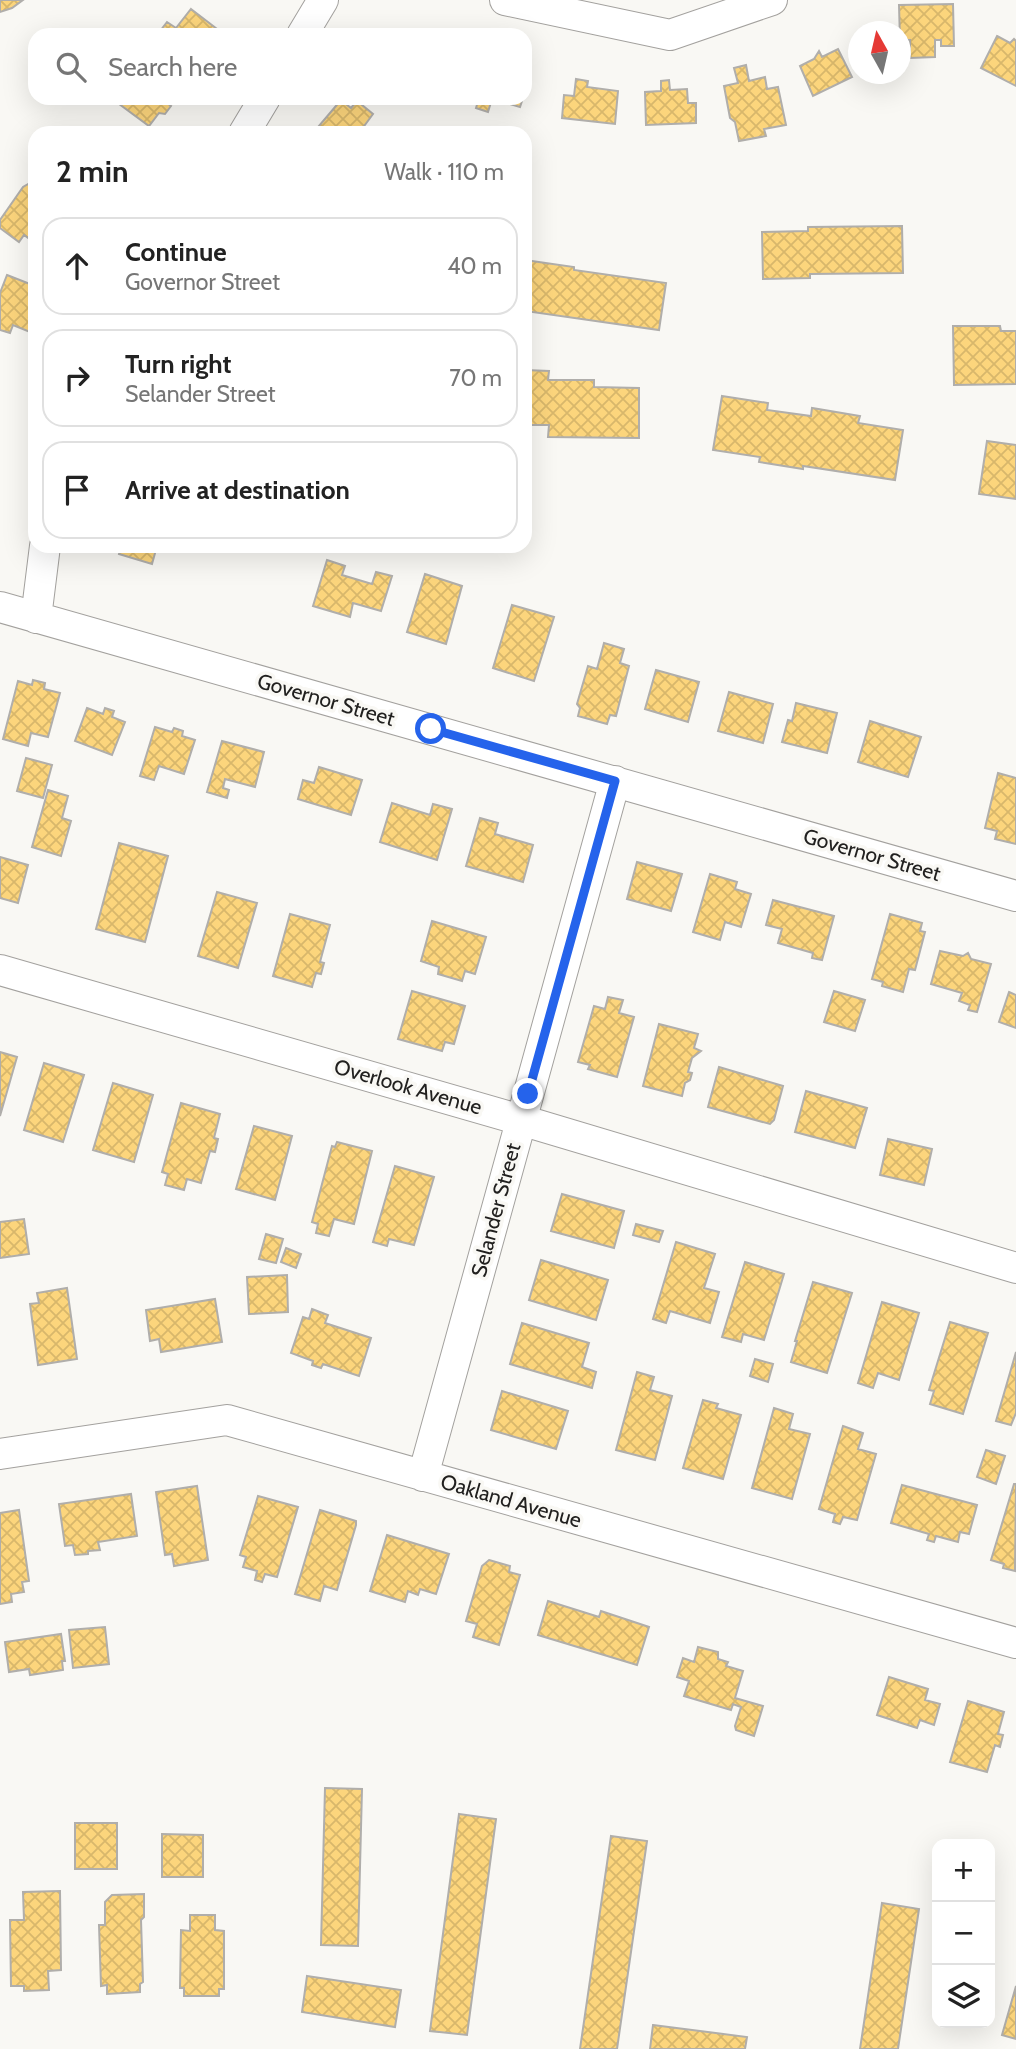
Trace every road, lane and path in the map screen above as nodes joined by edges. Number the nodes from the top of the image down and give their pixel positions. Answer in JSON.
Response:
{"nodes":[{"id":1,"x":323,"y":0,"type":"edge"},
{"id":2,"x":505,"y":0,"type":"edge"},
{"id":3,"x":772,"y":0,"type":"edge"},
{"id":4,"x":306,"y":28,"type":"edge"},
{"id":5,"x":261,"y":105,"type":"edge"},
{"id":6,"x":248,"y":126,"type":"edge"},
{"id":7,"x":44,"y":553,"type":"edge"},
{"id":8,"x":0,"y":607,"type":"edge"},
{"id":9,"x":36,"y":618,"type":"junction"},
{"id":10,"x":615,"y":781,"type":"junction"},
{"id":11,"x":1016,"y":896,"type":"edge"},
{"id":12,"x":0,"y":970,"type":"edge"},
{"id":13,"x":521,"y":1120,"type":"junction"},
{"id":14,"x":1016,"y":1268,"type":"edge"},
{"id":15,"x":0,"y":1454,"type":"edge"},
{"id":16,"x":423,"y":1476,"type":"junction"},
{"id":17,"x":1016,"y":1643,"type":"edge"}],
"edges":[{"from":1,"to":4,"type":"street"},
{"from":2,"to":3,"type":"street"},
{"from":5,"to":6,"type":"street"},
{"from":7,"to":9,"type":"street"},
{"from":8,"to":9,"type":"street","name":"Governor Street"},
{"from":9,"to":10,"type":"street","name":"Governor Street"},
{"from":10,"to":11,"type":"street","name":"Governor Street"},
{"from":10,"to":13,"type":"street","name":"Selander Street"},
{"from":12,"to":13,"type":"street","name":"Overlook Avenue"},
{"from":13,"to":14,"type":"street","name":"Overlook Avenue"},
{"from":13,"to":16,"type":"street","name":"Selander Street"},
{"from":15,"to":16,"type":"street","name":"Oakland Avenue"},
{"from":16,"to":17,"type":"street","name":"Oakland Avenue"}]}
